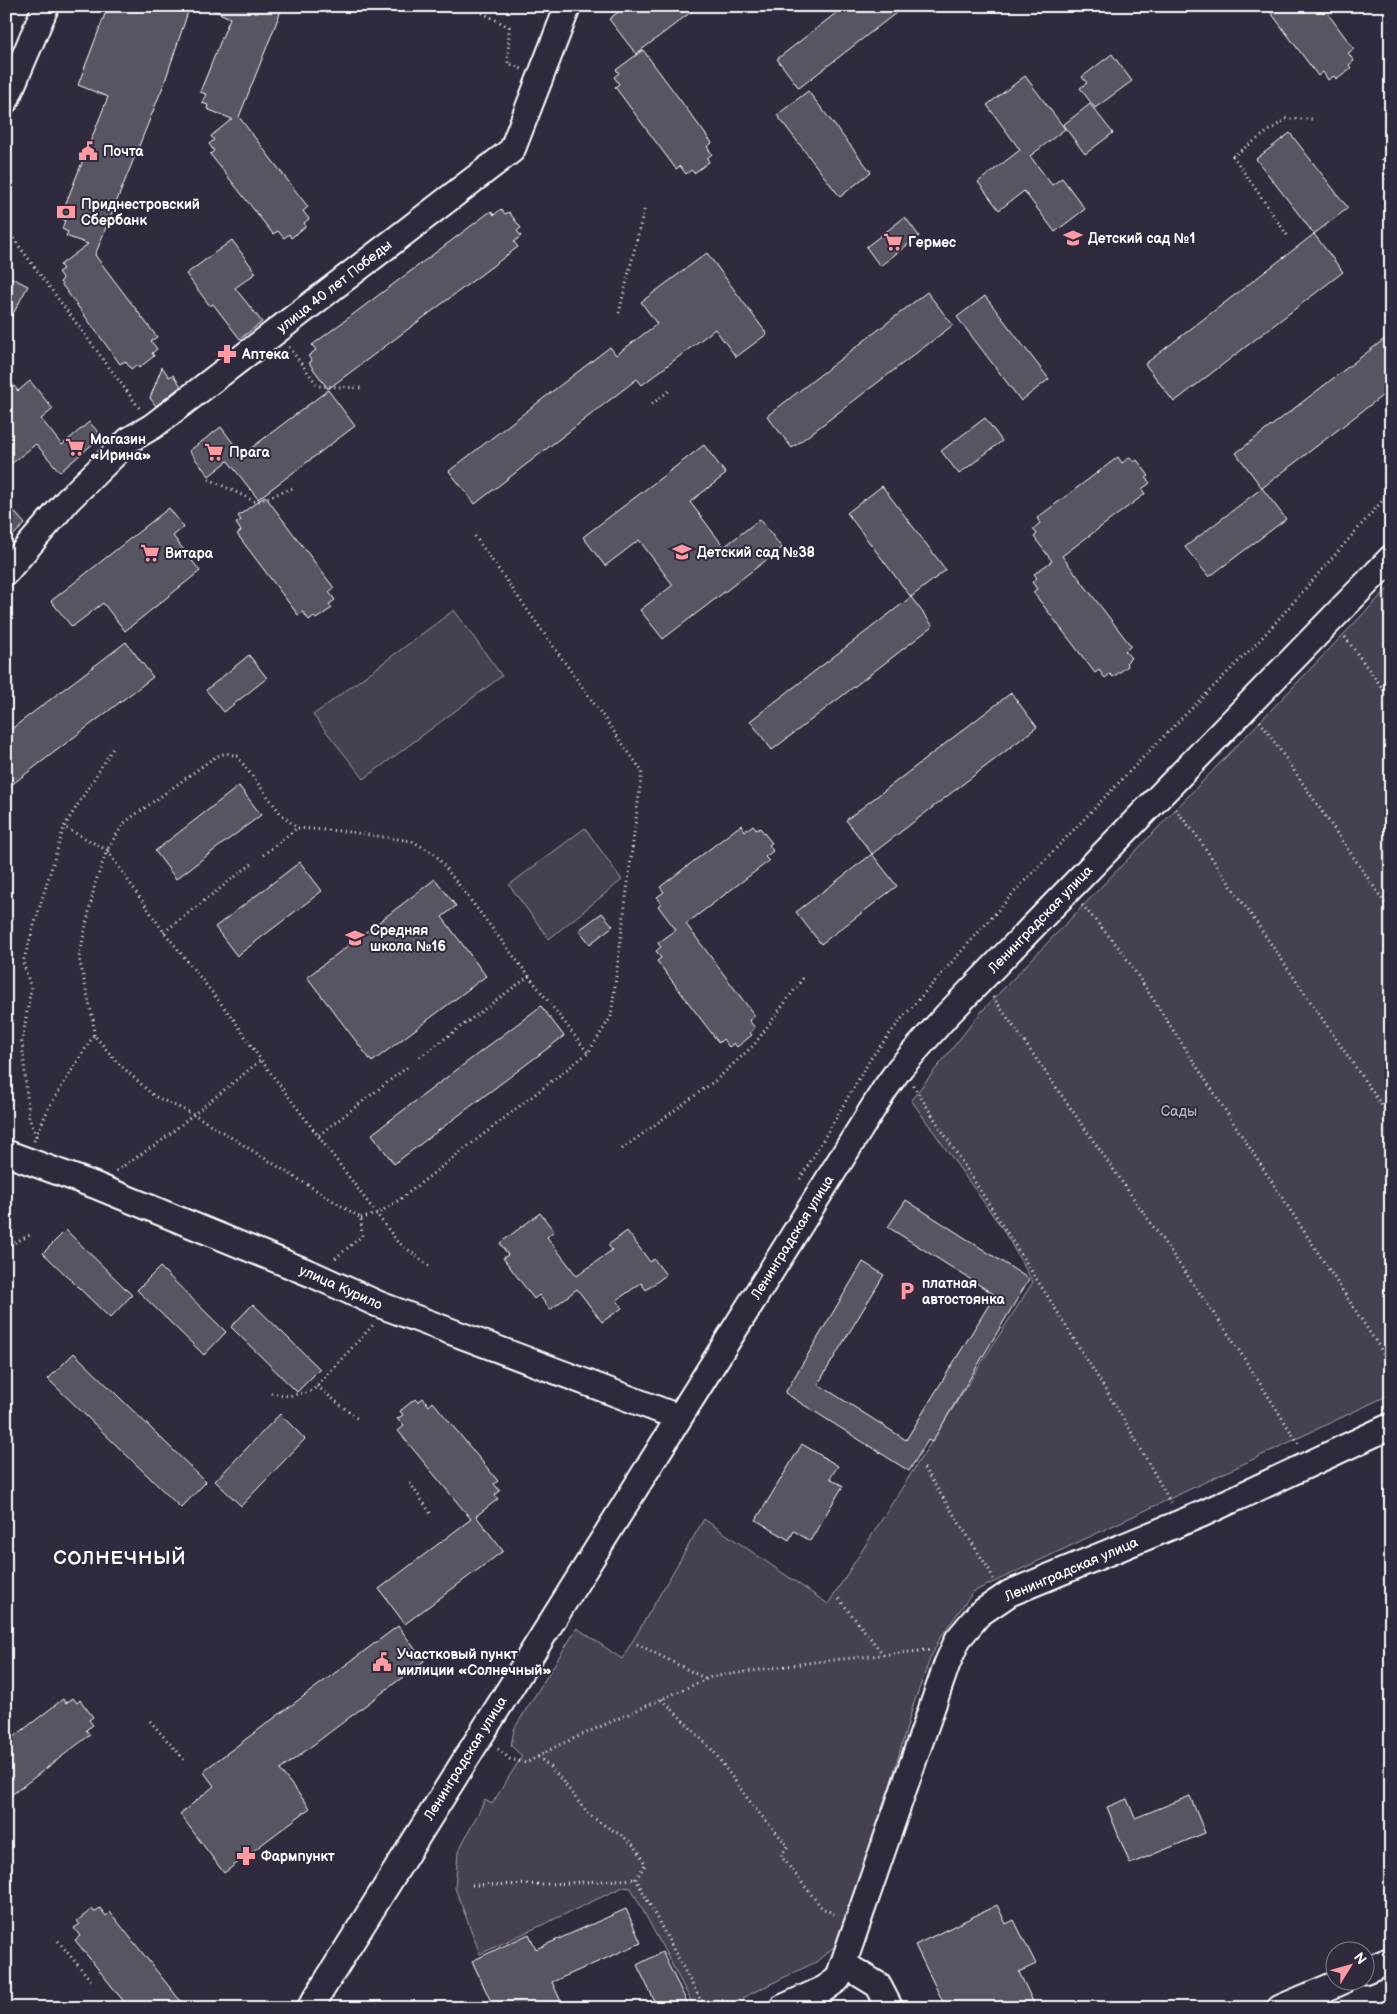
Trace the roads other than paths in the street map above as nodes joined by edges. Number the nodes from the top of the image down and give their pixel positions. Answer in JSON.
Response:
{"nodes":[{"id":1,"x":46,"y":6,"type":"edge"},
{"id":2,"x":568,"y":6,"type":"edge"},
{"id":3,"x":6,"y":100,"type":"edge"},
{"id":4,"x":1391,"y":558,"type":"edge"},
{"id":5,"x":6,"y":572,"type":"edge"},
{"id":6,"x":17,"y":1157,"type":"edge"},
{"id":7,"x":678,"y":1417,"type":"junction"},
{"id":8,"x":1391,"y":1426,"type":"edge"},
{"id":9,"x":1391,"y":1960,"type":"edge"},
{"id":10,"x":845,"y":1965,"type":"junction"},
{"id":11,"x":1374,"y":1967,"type":"edge"},
{"id":12,"x":1324,"y":1989,"type":"edge"},
{"id":13,"x":310,"y":2008,"type":"edge"},
{"id":14,"x":782,"y":2008,"type":"edge"},
{"id":15,"x":890,"y":2008,"type":"edge"},
{"id":16,"x":1280,"y":2008,"type":"edge"}],
"edges":[{"from":1,"to":3,"type":"street"},
{"from":2,"to":5,"type":"street","name":"улица 40 лет Победы"},
{"from":4,"to":7,"type":"street","name":"Ленинградская улица"},
{"from":6,"to":7,"type":"street","name":"улица Курило"},
{"from":7,"to":13,"type":"street","name":"Ленинградская улица"},
{"from":8,"to":10,"type":"street","name":"Ленинградская улица"},
{"from":9,"to":11,"type":"street"},
{"from":10,"to":14,"type":"street","name":"Ленинградская улица"},
{"from":10,"to":15,"type":"street"},
{"from":12,"to":16,"type":"street"}]}
